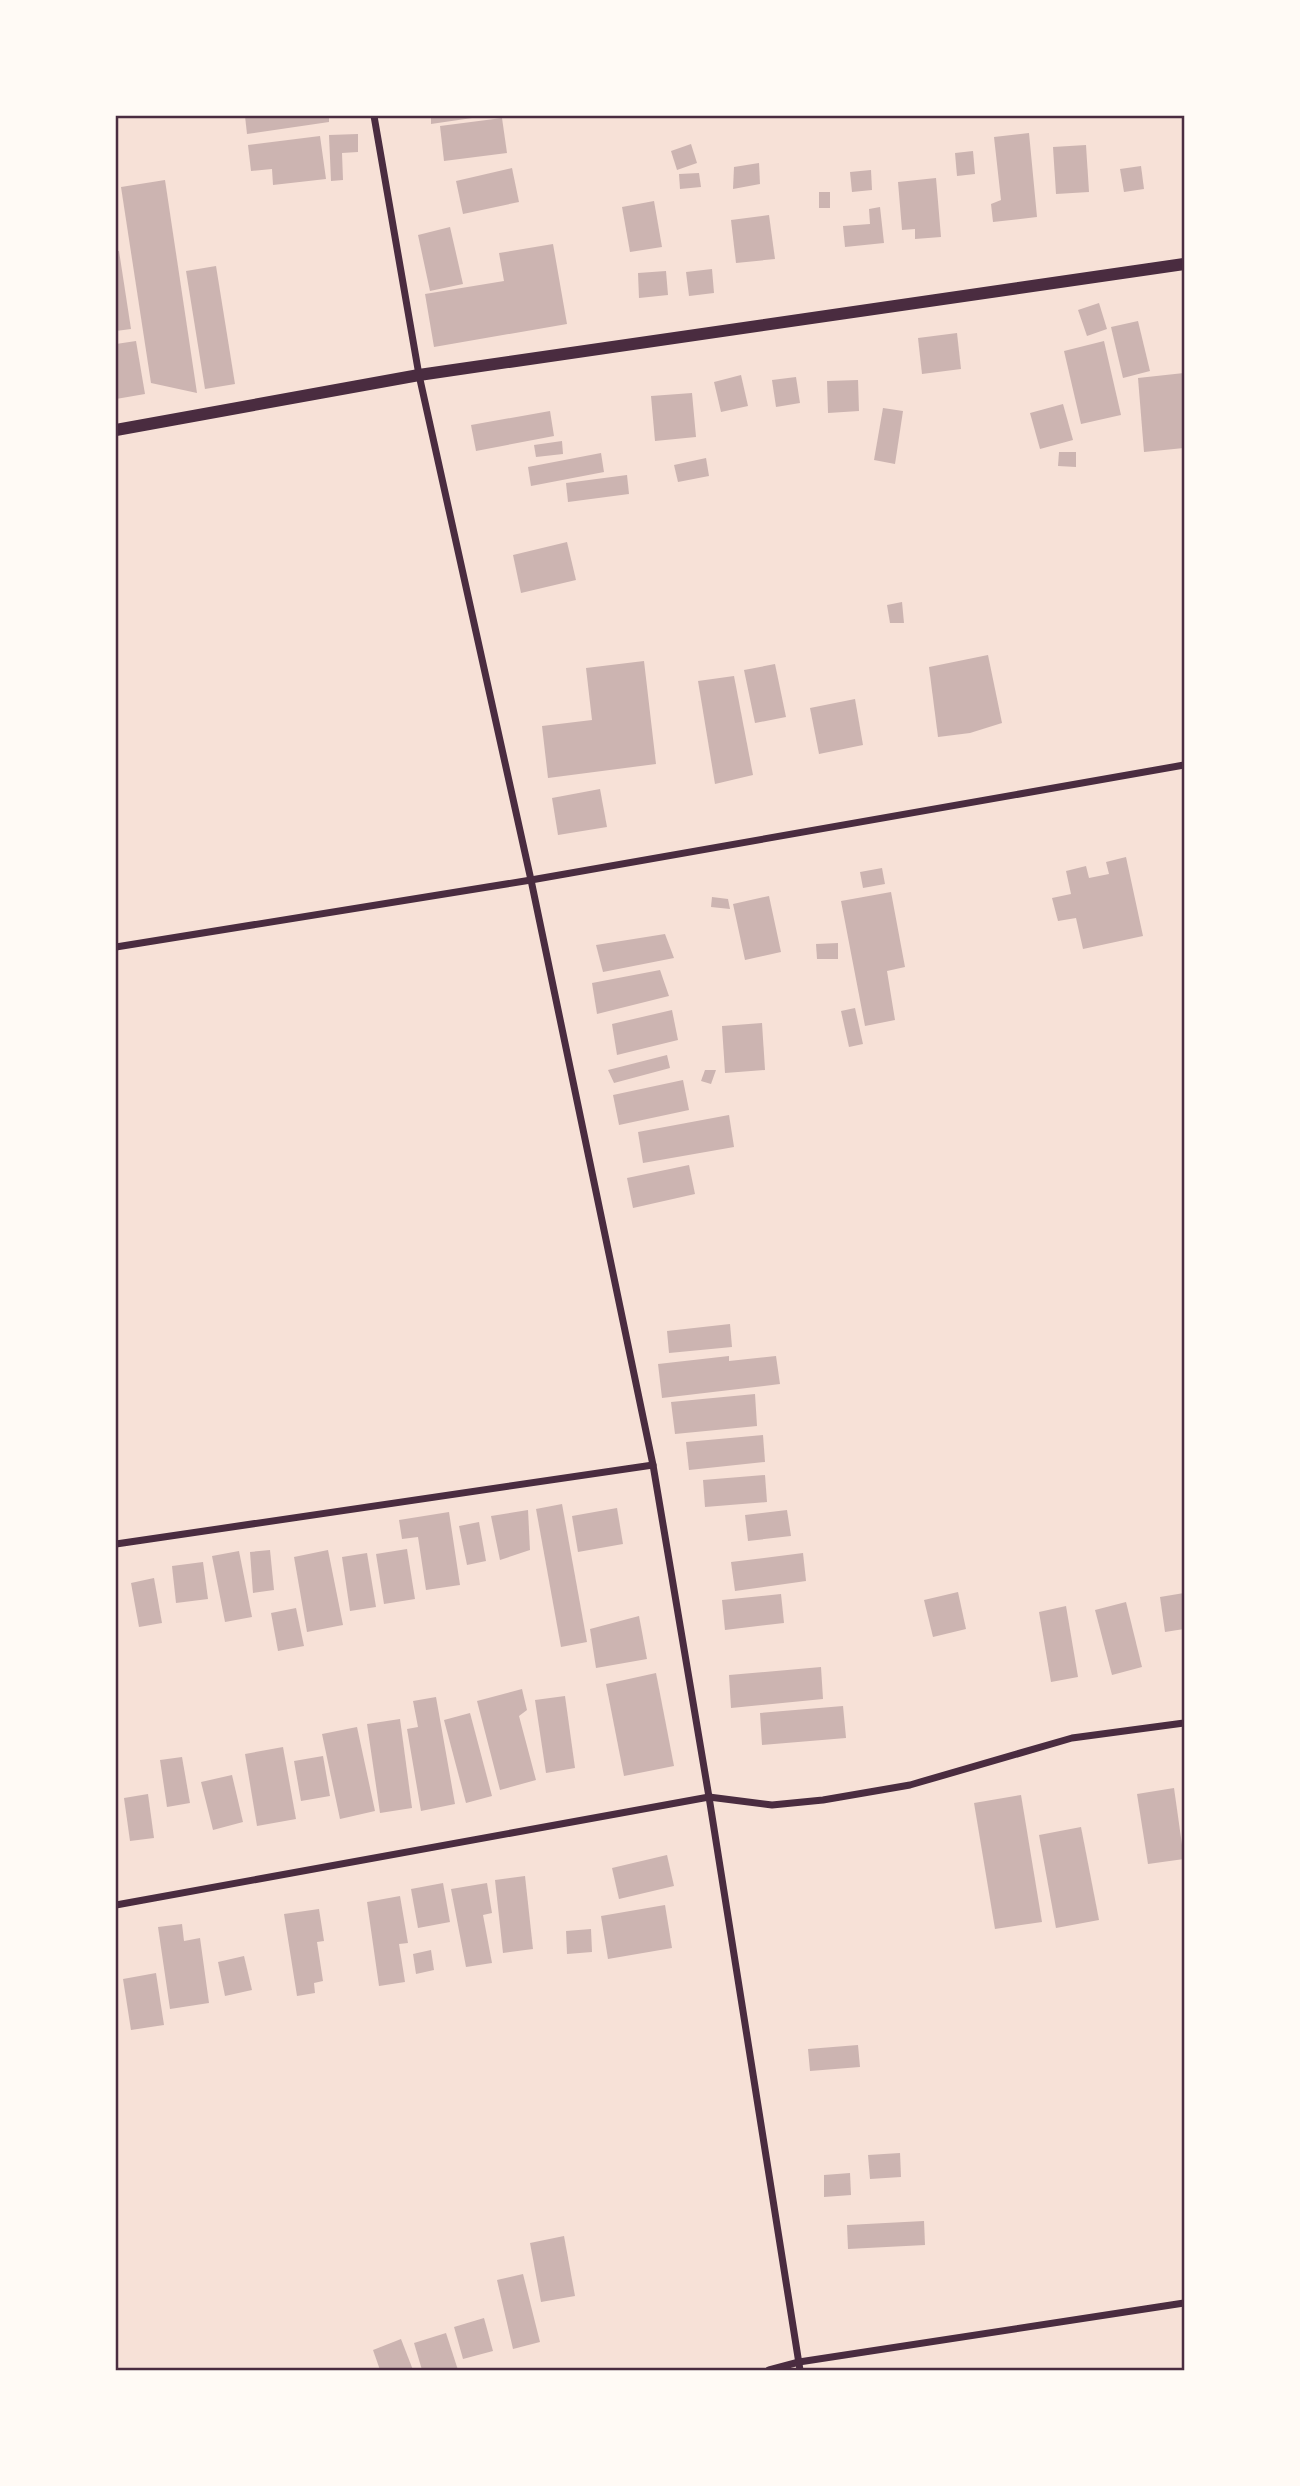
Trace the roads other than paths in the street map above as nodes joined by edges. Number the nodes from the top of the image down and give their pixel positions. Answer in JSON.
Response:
{"nodes":[{"id":1,"x":374,"y":116,"type":"edge"},
{"id":2,"x":1185,"y":264,"type":"edge"},
{"id":3,"x":419,"y":375,"type":"junction"},
{"id":4,"x":116,"y":430,"type":"edge"},
{"id":5,"x":1185,"y":765,"type":"edge"},
{"id":6,"x":531,"y":880,"type":"junction"},
{"id":7,"x":116,"y":947,"type":"edge"},
{"id":8,"x":653,"y":1465,"type":"junction"},
{"id":9,"x":116,"y":1544,"type":"edge"},
{"id":10,"x":1185,"y":1723,"type":"edge"},
{"id":11,"x":709,"y":1797,"type":"junction"},
{"id":12,"x":116,"y":1905,"type":"edge"},
{"id":13,"x":1185,"y":2303,"type":"edge"},
{"id":14,"x":800,"y":2366,"type":"edge"},
{"id":15,"x":769,"y":2371,"type":"edge"}],
"edges":[{"from":1,"to":3,"type":"street"},
{"from":2,"to":3,"type":"street"},
{"from":3,"to":4,"type":"street"},
{"from":3,"to":6,"type":"street"},
{"from":5,"to":6,"type":"street"},
{"from":6,"to":7,"type":"street"},
{"from":6,"to":8,"type":"street"},
{"from":8,"to":9,"type":"street"},
{"from":8,"to":11,"type":"street"},
{"from":10,"to":11,"type":"street"},
{"from":11,"to":12,"type":"street"},
{"from":11,"to":14,"type":"street"},
{"from":13,"to":14,"type":"street"},
{"from":14,"to":15,"type":"street"}]}
